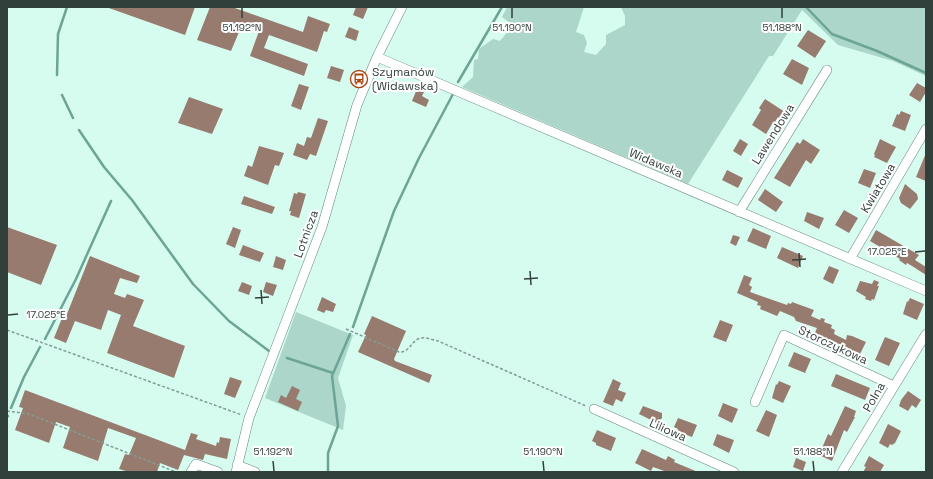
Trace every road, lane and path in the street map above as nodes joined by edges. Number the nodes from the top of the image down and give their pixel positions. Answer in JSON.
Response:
{"nodes":[{"id":1,"x":402,"y":7,"type":"edge"},
{"id":2,"x":377,"y":57,"type":"junction"},
{"id":3,"x":827,"y":70,"type":"dead end"},
{"id":4,"x":926,"y":129,"type":"edge"},
{"id":5,"x":739,"y":212,"type":"junction"},
{"id":6,"x":850,"y":258,"type":"junction"},
{"id":7,"x":926,"y":291,"type":"edge"},
{"id":8,"x":346,"y":329,"type":"dead end"},
{"id":9,"x":7,"y":330,"type":"edge"},
{"id":10,"x":926,"y":334,"type":"edge"},
{"id":11,"x":894,"y":386,"type":"junction"},
{"id":12,"x":755,"y":402,"type":"dead end"},
{"id":13,"x":594,"y":409,"type":"joint"},
{"id":14,"x":7,"y":411,"type":"edge"},
{"id":15,"x":249,"y":418,"type":"junction"},
{"id":16,"x":237,"y":468,"type":"edge"},
{"id":17,"x":176,"y":472,"type":"edge"},
{"id":18,"x":191,"y":472,"type":"edge"},
{"id":19,"x":218,"y":472,"type":"edge"},
{"id":20,"x":254,"y":472,"type":"edge"},
{"id":21,"x":734,"y":472,"type":"edge"},
{"id":22,"x":842,"y":472,"type":"edge"}],
"edges":[{"from":1,"to":2,"type":"street","name":"Lotnicza"},
{"from":2,"to":5,"type":"street","name":"Widawska"},
{"from":2,"to":15,"type":"street","name":"Lotnicza"},
{"from":3,"to":5,"type":"street","name":"Lawendowa"},
{"from":4,"to":6,"type":"street","name":"Kwiatowa"},
{"from":5,"to":6,"type":"street","name":"Widawska"},
{"from":6,"to":7,"type":"street","name":"Widawska"},
{"from":8,"to":13,"type":"path"},
{"from":9,"to":15,"type":"path"},
{"from":10,"to":11,"type":"street","name":"Polna"},
{"from":11,"to":12,"type":"street","name":"Storczykowa"},
{"from":11,"to":22,"type":"street","name":"Polna"},
{"from":13,"to":21,"type":"street","name":"Liliowa"},
{"from":14,"to":17,"type":"path"},
{"from":15,"to":16,"type":"street","name":"Lotnicza"},
{"from":16,"to":20,"type":"street"},
{"from":18,"to":19,"type":"street"}]}
